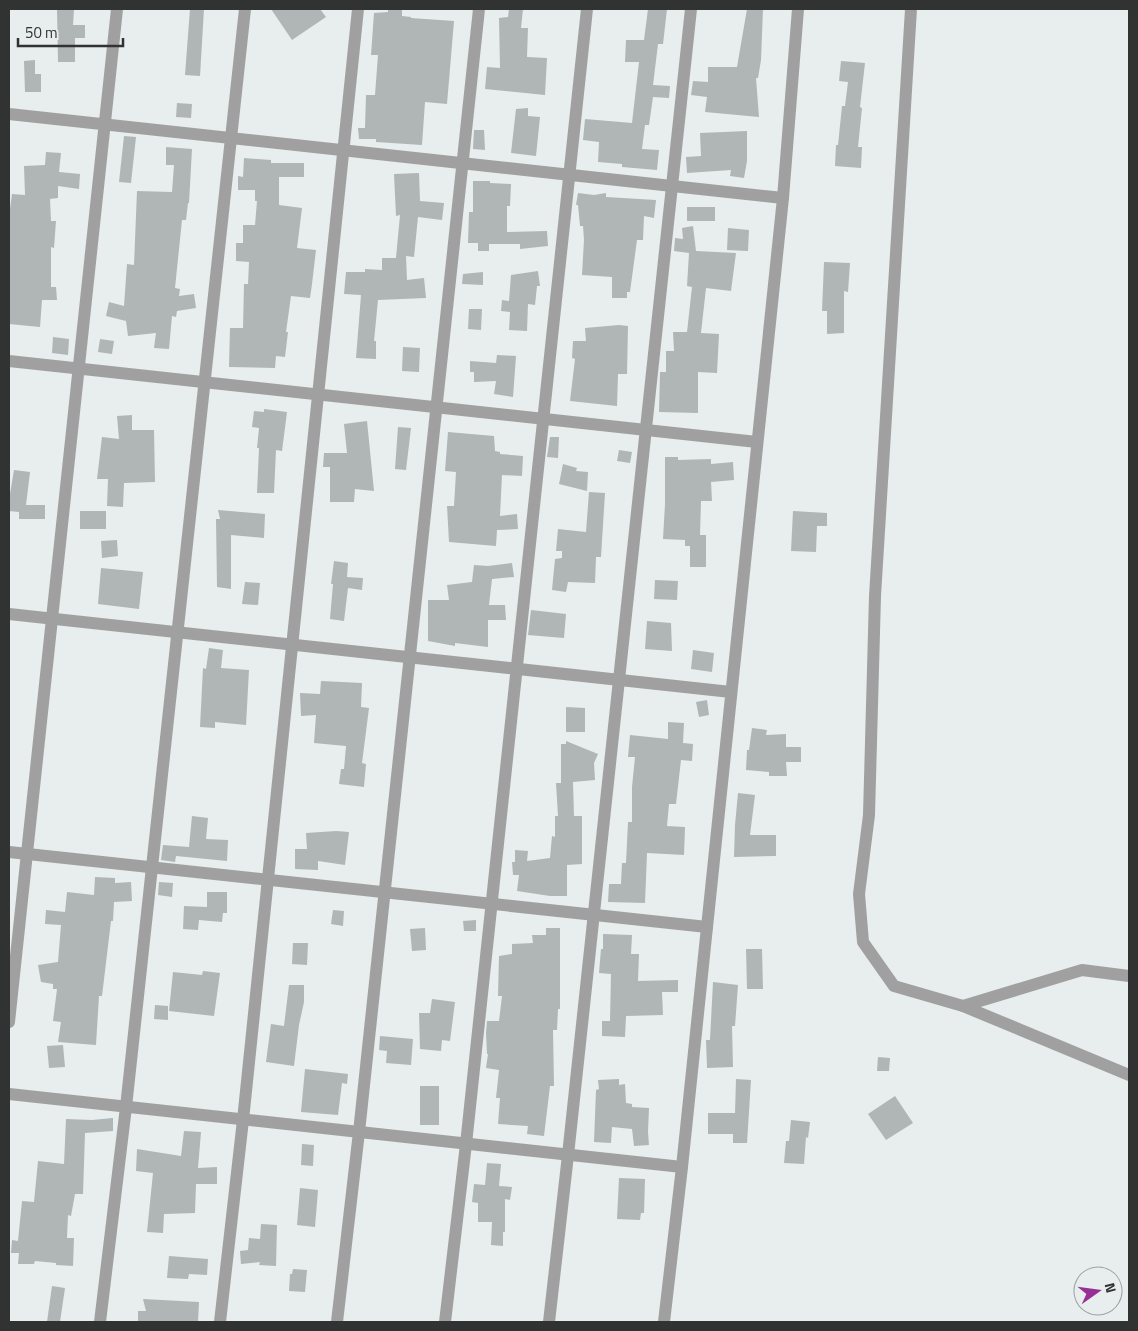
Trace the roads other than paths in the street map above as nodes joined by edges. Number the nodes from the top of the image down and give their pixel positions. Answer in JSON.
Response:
{"nodes":[{"id":1,"x":117,"y":9,"type":"edge"},
{"id":2,"x":245,"y":9,"type":"edge"},
{"id":3,"x":358,"y":9,"type":"edge"},
{"id":4,"x":480,"y":9,"type":"edge"},
{"id":5,"x":587,"y":9,"type":"edge"},
{"id":6,"x":691,"y":9,"type":"edge"},
{"id":7,"x":798,"y":9,"type":"edge"},
{"id":8,"x":911,"y":9,"type":"edge"},
{"id":9,"x":9,"y":114,"type":"edge"},
{"id":10,"x":104,"y":125,"type":"junction"},
{"id":11,"x":231,"y":138,"type":"junction"},
{"id":12,"x":344,"y":151,"type":"junction"},
{"id":13,"x":463,"y":164,"type":"junction"},
{"id":14,"x":569,"y":175,"type":"junction"},
{"id":15,"x":672,"y":186,"type":"junction"},
{"id":16,"x":782,"y":198,"type":"junction"},
{"id":17,"x":9,"y":361,"type":"edge"},
{"id":18,"x":78,"y":368,"type":"junction"},
{"id":19,"x":204,"y":382,"type":"junction"},
{"id":20,"x":318,"y":394,"type":"junction"},
{"id":21,"x":437,"y":407,"type":"junction"},
{"id":22,"x":543,"y":419,"type":"junction"},
{"id":23,"x":646,"y":430,"type":"junction"},
{"id":24,"x":757,"y":442,"type":"junction"},
{"id":25,"x":9,"y":614,"type":"edge"},
{"id":26,"x":52,"y":618,"type":"junction"},
{"id":27,"x":177,"y":632,"type":"junction"},
{"id":28,"x":292,"y":644,"type":"junction"},
{"id":29,"x":410,"y":657,"type":"junction"},
{"id":30,"x":516,"y":669,"type":"junction"},
{"id":31,"x":619,"y":680,"type":"junction"},
{"id":32,"x":731,"y":692,"type":"junction"},
{"id":33,"x":9,"y":852,"type":"edge"},
{"id":34,"x":27,"y":854,"type":"junction"},
{"id":35,"x":152,"y":867,"type":"junction"},
{"id":36,"x":268,"y":880,"type":"junction"},
{"id":37,"x":384,"y":892,"type":"junction"},
{"id":38,"x":491,"y":904,"type":"junction"},
{"id":39,"x":594,"y":915,"type":"junction"},
{"id":40,"x":707,"y":927,"type":"junction"},
{"id":41,"x":1129,"y":976,"type":"edge"},
{"id":42,"x":964,"y":1006,"type":"junction"},
{"id":43,"x":9,"y":1022,"type":"edge"},
{"id":44,"x":1129,"y":1075,"type":"edge"},
{"id":45,"x":9,"y":1094,"type":"edge"},
{"id":46,"x":126,"y":1107,"type":"junction"},
{"id":47,"x":243,"y":1120,"type":"junction"},
{"id":48,"x":359,"y":1132,"type":"junction"},
{"id":49,"x":466,"y":1144,"type":"junction"},
{"id":50,"x":568,"y":1155,"type":"junction"},
{"id":51,"x":682,"y":1167,"type":"junction"},
{"id":52,"x":100,"y":1322,"type":"edge"},
{"id":53,"x":220,"y":1322,"type":"edge"},
{"id":54,"x":336,"y":1322,"type":"edge"},
{"id":55,"x":445,"y":1322,"type":"edge"},
{"id":56,"x":549,"y":1322,"type":"edge"},
{"id":57,"x":664,"y":1322,"type":"edge"}],
"edges":[{"from":1,"to":10,"type":"street"},
{"from":2,"to":11,"type":"street"},
{"from":3,"to":12,"type":"street"},
{"from":4,"to":13,"type":"street"},
{"from":5,"to":14,"type":"street"},
{"from":6,"to":15,"type":"street"},
{"from":7,"to":16,"type":"street"},
{"from":8,"to":42,"type":"street"},
{"from":9,"to":10,"type":"street"},
{"from":10,"to":11,"type":"street"},
{"from":10,"to":18,"type":"street"},
{"from":11,"to":12,"type":"street"},
{"from":11,"to":19,"type":"street"},
{"from":12,"to":13,"type":"street"},
{"from":12,"to":20,"type":"street"},
{"from":13,"to":14,"type":"street"},
{"from":13,"to":21,"type":"street"},
{"from":14,"to":15,"type":"street"},
{"from":14,"to":22,"type":"street"},
{"from":15,"to":16,"type":"street"},
{"from":15,"to":23,"type":"street"},
{"from":16,"to":24,"type":"street"},
{"from":17,"to":18,"type":"street"},
{"from":18,"to":19,"type":"street"},
{"from":18,"to":26,"type":"street"},
{"from":19,"to":20,"type":"street"},
{"from":19,"to":27,"type":"street"},
{"from":20,"to":21,"type":"street"},
{"from":20,"to":28,"type":"street"},
{"from":21,"to":22,"type":"street"},
{"from":21,"to":29,"type":"street"},
{"from":22,"to":23,"type":"street"},
{"from":22,"to":30,"type":"street"},
{"from":23,"to":24,"type":"street"},
{"from":23,"to":31,"type":"street"},
{"from":24,"to":32,"type":"street"},
{"from":25,"to":26,"type":"street"},
{"from":26,"to":27,"type":"street"},
{"from":26,"to":34,"type":"street"},
{"from":27,"to":28,"type":"street"},
{"from":27,"to":35,"type":"street"},
{"from":28,"to":29,"type":"street"},
{"from":28,"to":36,"type":"street"},
{"from":29,"to":30,"type":"street"},
{"from":29,"to":37,"type":"street"},
{"from":30,"to":31,"type":"street"},
{"from":30,"to":38,"type":"street"},
{"from":31,"to":32,"type":"street"},
{"from":31,"to":39,"type":"street"},
{"from":32,"to":40,"type":"street"},
{"from":33,"to":34,"type":"street"},
{"from":34,"to":35,"type":"street"},
{"from":34,"to":43,"type":"street"},
{"from":35,"to":36,"type":"street"},
{"from":35,"to":46,"type":"street"},
{"from":36,"to":37,"type":"street"},
{"from":36,"to":47,"type":"street"},
{"from":37,"to":38,"type":"street"},
{"from":37,"to":48,"type":"street"},
{"from":38,"to":39,"type":"street"},
{"from":38,"to":49,"type":"street"},
{"from":39,"to":40,"type":"street"},
{"from":39,"to":50,"type":"street"},
{"from":40,"to":51,"type":"street"},
{"from":41,"to":42,"type":"street"},
{"from":42,"to":44,"type":"street"},
{"from":45,"to":46,"type":"street"},
{"from":46,"to":47,"type":"street"},
{"from":46,"to":52,"type":"street"},
{"from":47,"to":48,"type":"street"},
{"from":47,"to":53,"type":"street"},
{"from":48,"to":49,"type":"street"},
{"from":48,"to":54,"type":"street"},
{"from":49,"to":50,"type":"street"},
{"from":49,"to":55,"type":"street"},
{"from":50,"to":51,"type":"street"},
{"from":50,"to":56,"type":"street"},
{"from":51,"to":57,"type":"street"}]}
